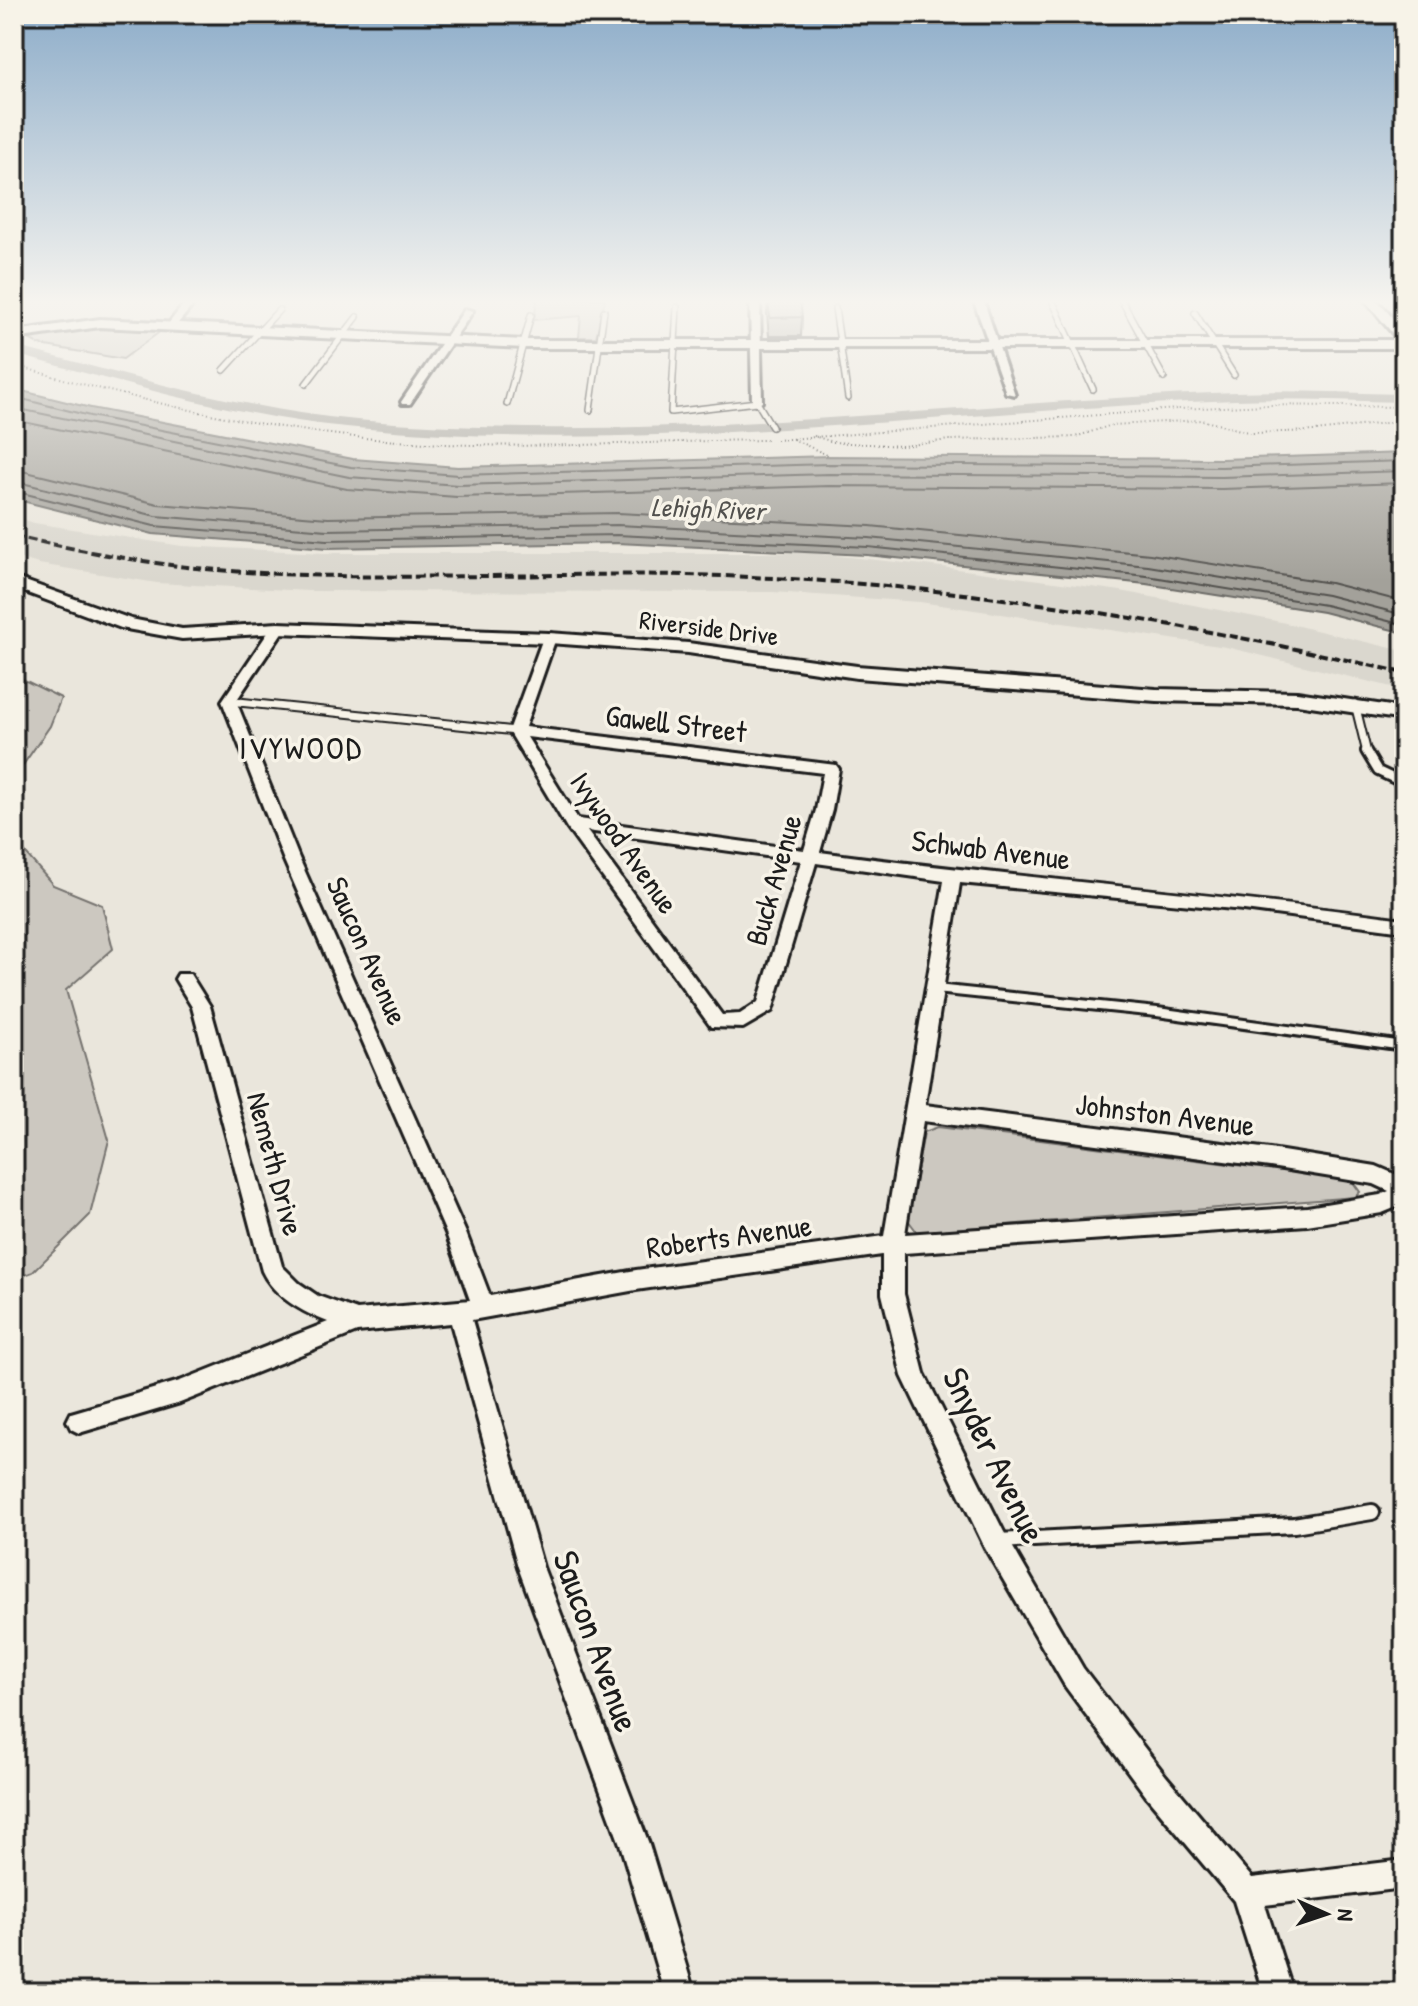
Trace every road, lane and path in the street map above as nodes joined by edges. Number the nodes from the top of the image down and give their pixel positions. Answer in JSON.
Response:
{"nodes":[{"id":1,"x":413,"y":393,"type":"edge"},
{"id":2,"x":510,"y":393,"type":"edge"},
{"id":3,"x":592,"y":393,"type":"edge"},
{"id":4,"x":672,"y":393,"type":"edge"},
{"id":5,"x":757,"y":393,"type":"edge"},
{"id":6,"x":847,"y":393,"type":"edge"},
{"id":7,"x":848,"y":398,"type":"dead end"},
{"id":8,"x":406,"y":402,"type":"dead end"},
{"id":9,"x":757,"y":402,"type":"junction"},
{"id":10,"x":507,"y":404,"type":"dead end"},
{"id":11,"x":590,"y":410,"type":"dead end"},
{"id":12,"x":1404,"y":421,"type":"edge"},
{"id":13,"x":772,"y":427,"type":"dead end"},
{"id":14,"x":812,"y":435,"type":"dead end"},
{"id":15,"x":792,"y":438,"type":"dead end"},
{"id":16,"x":829,"y":456,"type":"dead end"},
{"id":17,"x":14,"y":582,"type":"edge"},
{"id":18,"x":278,"y":628,"type":"junction"},
{"id":19,"x":549,"y":638,"type":"junction"},
{"id":20,"x":229,"y":701,"type":"junction"},
{"id":21,"x":1355,"y":704,"type":"junction"},
{"id":22,"x":1404,"y":714,"type":"edge"},
{"id":23,"x":516,"y":731,"type":"junction"},
{"id":24,"x":831,"y":769,"type":"joint"},
{"id":25,"x":1399,"y":781,"type":"dead end"},
{"id":26,"x":573,"y":824,"type":"junction"},
{"id":27,"x":809,"y":855,"type":"junction"},
{"id":28,"x":953,"y":876,"type":"junction"},
{"id":29,"x":1404,"y":925,"type":"edge"},
{"id":30,"x":184,"y":979,"type":"dead end"},
{"id":31,"x":936,"y":989,"type":"junction"},
{"id":32,"x":766,"y":1006,"type":"joint"},
{"id":33,"x":1404,"y":1046,"type":"edge"},
{"id":34,"x":916,"y":1112,"type":"junction"},
{"id":35,"x":1404,"y":1188,"type":"edge"},
{"id":36,"x":1404,"y":1194,"type":"edge"},
{"id":37,"x":893,"y":1244,"type":"junction"},
{"id":38,"x":471,"y":1308,"type":"junction"},
{"id":39,"x":357,"y":1321,"type":"junction"},
{"id":40,"x":79,"y":1421,"type":"dead end"},
{"id":41,"x":1372,"y":1512,"type":"dead end"},
{"id":42,"x":995,"y":1541,"type":"junction"},
{"id":43,"x":1404,"y":1874,"type":"edge"},
{"id":44,"x":1246,"y":1893,"type":"junction"},
{"id":45,"x":679,"y":1992,"type":"edge"},
{"id":46,"x":1278,"y":1992,"type":"edge"}],
"edges":[{"from":1,"to":8,"type":"street"},
{"from":2,"to":10,"type":"lane"},
{"from":3,"to":11,"type":"lane"},
{"from":4,"to":9,"type":"lane"},
{"from":5,"to":9,"type":"street"},
{"from":6,"to":7,"type":"lane"},
{"from":9,"to":13,"type":"lane"},
{"from":12,"to":14,"type":"path"},
{"from":15,"to":16,"type":"path"},
{"from":17,"to":18,"type":"street","name":"Riverside Drive"},
{"from":18,"to":19,"type":"street","name":"Riverside Drive"},
{"from":18,"to":20,"type":"street"},
{"from":19,"to":21,"type":"street","name":"Riverside Drive"},
{"from":19,"to":23,"type":"street"},
{"from":20,"to":23,"type":"lane"},
{"from":20,"to":38,"type":"street","name":"Saucon Avenue"},
{"from":21,"to":22,"type":"street","name":"Riverside Drive"},
{"from":21,"to":25,"type":"lane"},
{"from":23,"to":24,"type":"street","name":"Gawell Street"},
{"from":23,"to":26,"type":"street","name":"Ivywood Avenue"},
{"from":24,"to":27,"type":"street","name":"Buck Avenue"},
{"from":26,"to":27,"type":"street","name":"Schwab Avenue"},
{"from":26,"to":32,"type":"street","name":"Ivywood Avenue"},
{"from":27,"to":28,"type":"street","name":"Schwab Avenue"},
{"from":27,"to":32,"type":"street","name":"Buck Avenue"},
{"from":28,"to":29,"type":"street","name":"Schwab Avenue"},
{"from":28,"to":31,"type":"street","name":"Snyder Avenue"},
{"from":30,"to":39,"type":"street","name":"Nemeth Drive"},
{"from":31,"to":33,"type":"lane"},
{"from":31,"to":34,"type":"street","name":"Snyder Avenue"},
{"from":34,"to":35,"type":"street","name":"Johnston Avenue"},
{"from":34,"to":37,"type":"street","name":"Snyder Avenue"},
{"from":36,"to":37,"type":"street","name":"Roberts Avenue"},
{"from":37,"to":38,"type":"street","name":"Roberts Avenue"},
{"from":37,"to":42,"type":"street","name":"Snyder Avenue"},
{"from":38,"to":39,"type":"street","name":"Roberts Avenue"},
{"from":38,"to":45,"type":"street","name":"Saucon Avenue"},
{"from":39,"to":40,"type":"street","name":"Roberts Avenue"},
{"from":41,"to":42,"type":"lane"},
{"from":42,"to":44,"type":"street","name":"Snyder Avenue"},
{"from":43,"to":44,"type":"street"},
{"from":44,"to":46,"type":"street","name":"Snyder Avenue"}]}
